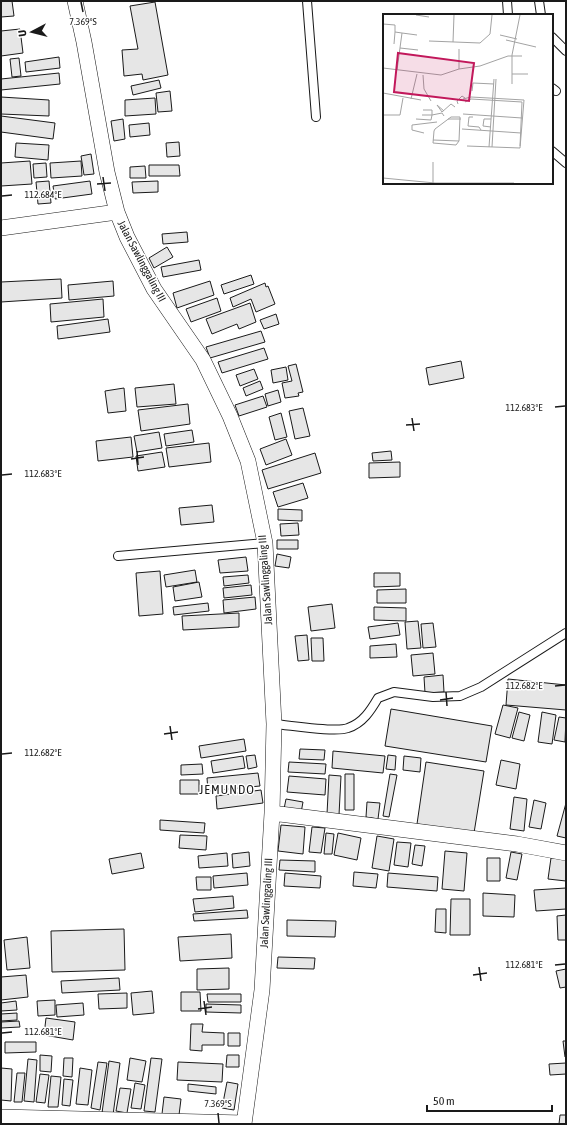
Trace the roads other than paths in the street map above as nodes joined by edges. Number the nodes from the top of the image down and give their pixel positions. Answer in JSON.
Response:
{"nodes":[{"id":1,"x":75,"y":1,"type":"edge"},
{"id":2,"x":307,"y":1,"type":"edge"},
{"id":3,"x":507,"y":1,"type":"edge"},
{"id":4,"x":539,"y":1,"type":"edge"},
{"id":5,"x":508,"y":14,"type":"edge"},
{"id":6,"x":541,"y":14,"type":"edge"},
{"id":7,"x":553,"y":39,"type":"edge"},
{"id":8,"x":566,"y":51,"type":"edge"},
{"id":9,"x":316,"y":117,"type":"dead end"},
{"id":10,"x":553,"y":152,"type":"edge"},
{"id":11,"x":566,"y":163,"type":"edge"},
{"id":12,"x":117,"y":212,"type":"junction"},
{"id":13,"x":1,"y":228,"type":"edge"},
{"id":14,"x":265,"y":542,"type":"junction"},
{"id":15,"x":118,"y":556,"type":"dead end"},
{"id":16,"x":566,"y":632,"type":"edge"},
{"id":17,"x":274,"y":724,"type":"junction"},
{"id":18,"x":272,"y":813,"type":"junction"},
{"id":19,"x":566,"y":852,"type":"edge"},
{"id":20,"x":1,"y":1117,"type":"edge"},
{"id":21,"x":244,"y":1124,"type":"edge"}],
"edges":[{"from":1,"to":12,"type":"street","name":"Jalan Sawlinggaling III"},
{"from":2,"to":9,"type":"lane"},
{"from":3,"to":5,"type":"lane"},
{"from":4,"to":6,"type":"lane"},
{"from":7,"to":8,"type":"lane"},
{"from":10,"to":11,"type":"lane"},
{"from":12,"to":13,"type":"street"},
{"from":12,"to":14,"type":"street","name":"Jalan Sawlinggaling III"},
{"from":14,"to":15,"type":"lane"},
{"from":14,"to":17,"type":"street","name":"Jalan Sawlinggaling III"},
{"from":16,"to":17,"type":"lane"},
{"from":17,"to":18,"type":"street","name":"Jalan Sawlinggaling III"},
{"from":18,"to":19,"type":"street"},
{"from":18,"to":21,"type":"street","name":"Jalan Sawlinggaling III"},
{"from":20,"to":21,"type":"street"}]}
